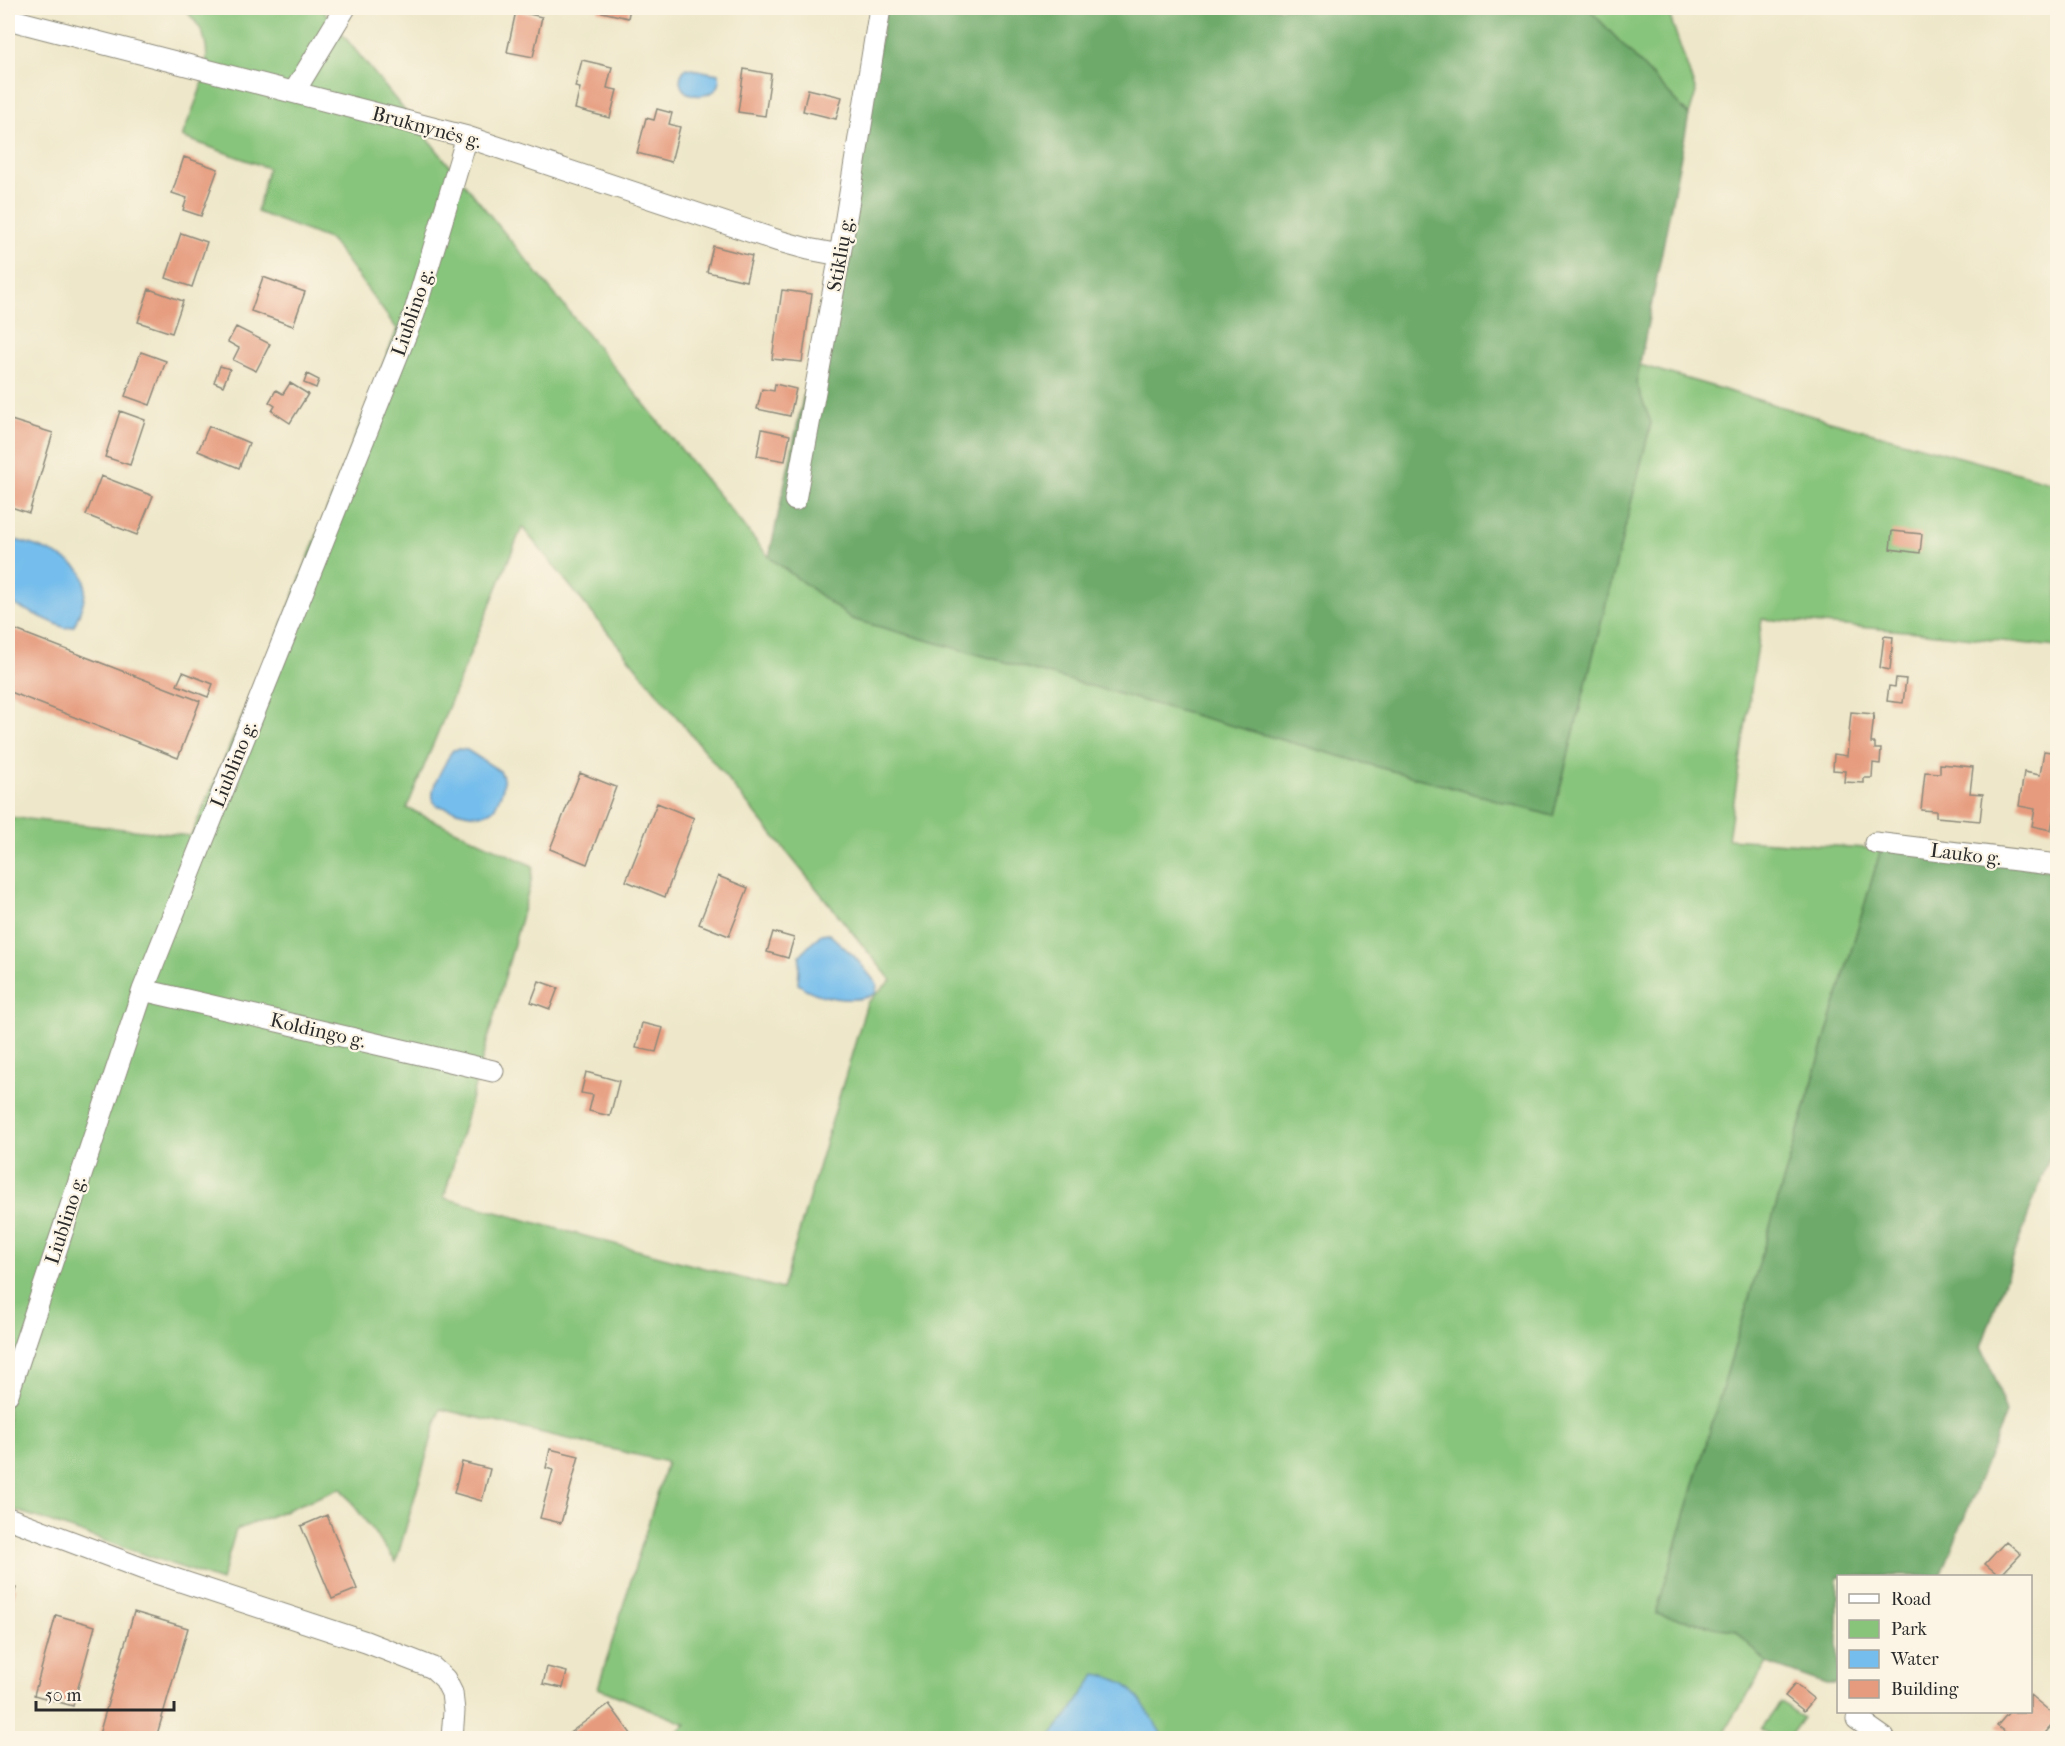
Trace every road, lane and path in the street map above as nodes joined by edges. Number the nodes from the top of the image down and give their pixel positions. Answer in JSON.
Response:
{"nodes":[{"id":1,"x":345,"y":8,"type":"edge"},
{"id":2,"x":880,"y":8,"type":"edge"},
{"id":3,"x":8,"y":19,"type":"edge"},
{"id":4,"x":294,"y":92,"type":"junction"},
{"id":5,"x":467,"y":137,"type":"junction"},
{"id":6,"x":840,"y":255,"type":"junction"},
{"id":7,"x":795,"y":500,"type":"dead end"},
{"id":8,"x":1875,"y":843,"type":"dead end"},
{"id":9,"x":2058,"y":865,"type":"edge"},
{"id":10,"x":142,"y":990,"type":"junction"},
{"id":11,"x":493,"y":1071,"type":"dead end"},
{"id":12,"x":8,"y":1394,"type":"edge"},
{"id":13,"x":8,"y":1518,"type":"edge"},
{"id":14,"x":1857,"y":1719,"type":"dead end"},
{"id":15,"x":452,"y":1738,"type":"edge"},
{"id":16,"x":1884,"y":1738,"type":"edge"}],
"edges":[{"from":1,"to":4,"type":"street"},
{"from":2,"to":6,"type":"street","name":"Stiklių g."},
{"from":3,"to":4,"type":"street","name":"Bruknynės g."},
{"from":4,"to":5,"type":"street","name":"Bruknynės g."},
{"from":5,"to":6,"type":"street","name":"Bruknynės g."},
{"from":5,"to":10,"type":"street","name":"Liublino g."},
{"from":6,"to":7,"type":"street","name":"Stiklių g."},
{"from":8,"to":9,"type":"street","name":"Lauko g."},
{"from":10,"to":11,"type":"street","name":"Koldingo g."},
{"from":10,"to":12,"type":"street","name":"Liublino g."},
{"from":13,"to":15,"type":"street"},
{"from":14,"to":16,"type":"street"}]}
